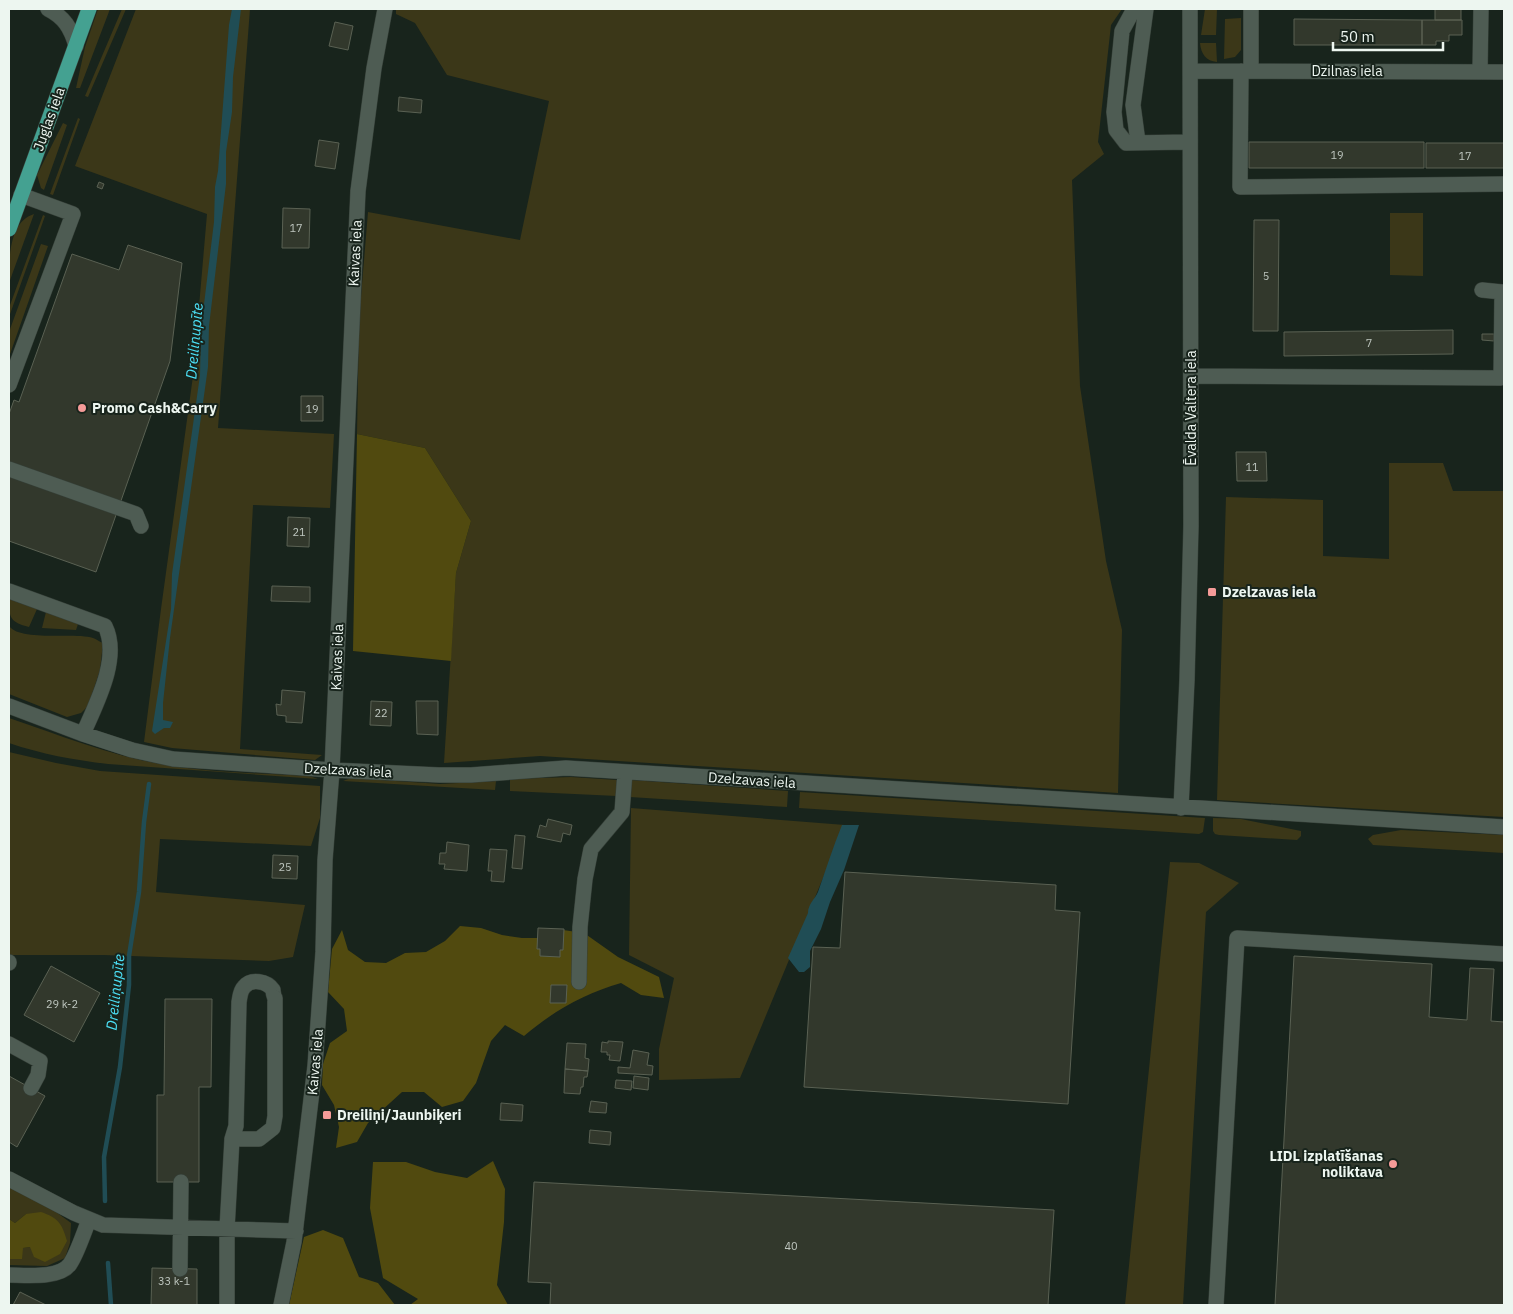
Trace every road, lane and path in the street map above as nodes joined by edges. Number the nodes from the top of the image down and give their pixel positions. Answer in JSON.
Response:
{"nodes":[{"id":1,"x":48,"y":9,"type":"edge"},
{"id":2,"x":89,"y":9,"type":"edge"},
{"id":3,"x":384,"y":9,"type":"edge"},
{"id":4,"x":1134,"y":9,"type":"edge"},
{"id":5,"x":1146,"y":9,"type":"edge"},
{"id":6,"x":1190,"y":9,"type":"edge"},
{"id":7,"x":1251,"y":9,"type":"edge"},
{"id":8,"x":1481,"y":9,"type":"edge"},
{"id":9,"x":76,"y":46,"type":"junction"},
{"id":10,"x":1191,"y":71,"type":"junction"},
{"id":11,"x":1246,"y":71,"type":"junction"},
{"id":12,"x":1480,"y":72,"type":"junction"},
{"id":13,"x":1504,"y":72,"type":"edge"},
{"id":14,"x":1138,"y":142,"type":"junction"},
{"id":15,"x":1189,"y":142,"type":"junction"},
{"id":16,"x":1504,"y":184,"type":"edge"},
{"id":17,"x":21,"y":195,"type":"junction"},
{"id":18,"x":9,"y":229,"type":"edge"},
{"id":19,"x":1482,"y":290,"type":"dead end"},
{"id":20,"x":1503,"y":292,"type":"edge"},
{"id":21,"x":1191,"y":376,"type":"junction"},
{"id":22,"x":9,"y":385,"type":"edge"},
{"id":23,"x":9,"y":468,"type":"edge"},
{"id":24,"x":141,"y":526,"type":"dead end"},
{"id":25,"x":9,"y":591,"type":"edge"},
{"id":26,"x":9,"y":706,"type":"edge"},
{"id":27,"x":84,"y":734,"type":"junction"},
{"id":28,"x":332,"y":770,"type":"junction"},
{"id":29,"x":625,"y":772,"type":"junction"},
{"id":30,"x":1181,"y":808,"type":"junction"},
{"id":31,"x":1504,"y":827,"type":"edge"},
{"id":32,"x":1504,"y":954,"type":"edge"},
{"id":33,"x":579,"y":982,"type":"dead end"},
{"id":34,"x":9,"y":1044,"type":"edge"},
{"id":35,"x":31,"y":1088,"type":"dead end"},
{"id":36,"x":232,"y":1139,"type":"junction"},
{"id":37,"x":9,"y":1180,"type":"edge"},
{"id":38,"x":181,"y":1182,"type":"dead end"},
{"id":39,"x":89,"y":1220,"type":"junction"},
{"id":40,"x":180,"y":1227,"type":"junction"},
{"id":41,"x":227,"y":1229,"type":"junction"},
{"id":42,"x":296,"y":1231,"type":"junction"},
{"id":43,"x":180,"y":1269,"type":"dead end"},
{"id":44,"x":9,"y":1275,"type":"edge"},
{"id":45,"x":227,"y":1305,"type":"edge"},
{"id":46,"x":281,"y":1305,"type":"edge"},
{"id":47,"x":1216,"y":1305,"type":"edge"}],
"edges":[{"from":1,"to":9,"type":"street"},
{"from":2,"to":9,"type":"main road","name":"Juglas iela"},
{"from":3,"to":28,"type":"street","name":"Kaivas iela"},
{"from":4,"to":14,"type":"street"},
{"from":5,"to":14,"type":"street"},
{"from":6,"to":10,"type":"street","name":"Ēvalda Valtera iela"},
{"from":7,"to":11,"type":"street"},
{"from":8,"to":12,"type":"street"},
{"from":9,"to":17,"type":"main road","name":"Juglas iela"},
{"from":10,"to":11,"type":"street","name":"Dzilnas iela"},
{"from":10,"to":15,"type":"street","name":"Ēvalda Valtera iela"},
{"from":11,"to":12,"type":"street","name":"Dzilnas iela"},
{"from":11,"to":16,"type":"street"},
{"from":12,"to":13,"type":"street","name":"Dzilnas iela"},
{"from":14,"to":15,"type":"street"},
{"from":15,"to":21,"type":"street","name":"Ēvalda Valtera iela"},
{"from":17,"to":18,"type":"main road","name":"Juglas iela"},
{"from":17,"to":22,"type":"street"},
{"from":19,"to":20,"type":"street"},
{"from":20,"to":21,"type":"street"},
{"from":21,"to":30,"type":"street","name":"Ēvalda Valtera iela"},
{"from":23,"to":24,"type":"street"},
{"from":25,"to":27,"type":"street"},
{"from":26,"to":27,"type":"street","name":"Dzelzavas iela"},
{"from":27,"to":28,"type":"street","name":"Dzelzavas iela"},
{"from":28,"to":29,"type":"street","name":"Dzelzavas iela"},
{"from":28,"to":42,"type":"street","name":"Kaivas iela"},
{"from":29,"to":30,"type":"street","name":"Dzelzavas iela"},
{"from":29,"to":33,"type":"street"},
{"from":30,"to":31,"type":"street","name":"Dzelzavas iela"},
{"from":32,"to":47,"type":"street"},
{"from":34,"to":35,"type":"street"},
{"from":36,"to":36,"type":"street"},
{"from":36,"to":41,"type":"street"},
{"from":37,"to":39,"type":"street"},
{"from":38,"to":40,"type":"street"},
{"from":39,"to":40,"type":"street"},
{"from":39,"to":44,"type":"street"},
{"from":40,"to":41,"type":"street"},
{"from":40,"to":43,"type":"street"},
{"from":41,"to":42,"type":"street"},
{"from":41,"to":45,"type":"street"},
{"from":42,"to":46,"type":"street","name":"Kaivas iela"}]}
